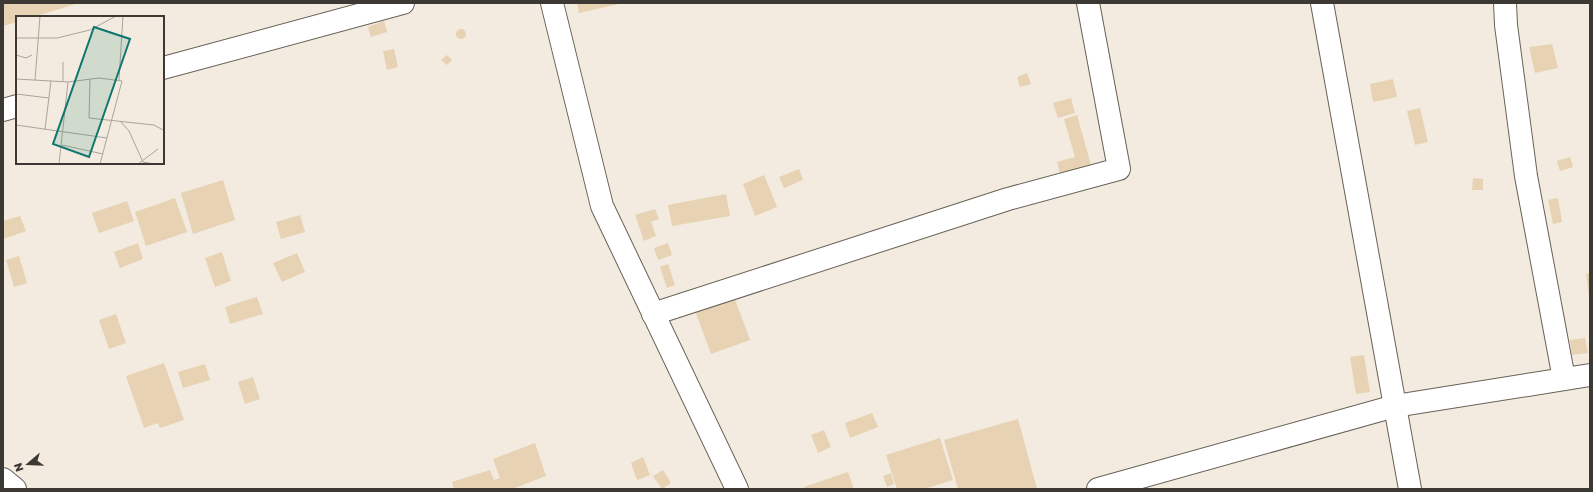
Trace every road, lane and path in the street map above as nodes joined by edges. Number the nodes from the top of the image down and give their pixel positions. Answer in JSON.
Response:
{"nodes":[{"id":1,"x":403,"y":3,"type":"edge"},
{"id":2,"x":552,"y":3,"type":"edge"},
{"id":3,"x":1088,"y":3,"type":"edge"},
{"id":4,"x":1322,"y":3,"type":"edge"},
{"id":5,"x":1505,"y":3,"type":"edge"},
{"id":6,"x":164,"y":68,"type":"edge"},
{"id":7,"x":16,"y":106,"type":"edge"},
{"id":8,"x":3,"y":110,"type":"edge"},
{"id":9,"x":653,"y":314,"type":"junction"},
{"id":10,"x":1590,"y":375,"type":"edge"},
{"id":11,"x":1564,"y":379,"type":"junction"},
{"id":12,"x":1395,"y":406,"type":"junction"},
{"id":13,"x":3,"y":479,"type":"edge"},
{"id":14,"x":15,"y":489,"type":"edge"},
{"id":15,"x":737,"y":489,"type":"edge"},
{"id":16,"x":1098,"y":489,"type":"edge"},
{"id":17,"x":1410,"y":489,"type":"edge"}],
"edges":[{"from":1,"to":6,"type":"street"},
{"from":2,"to":9,"type":"street"},
{"from":3,"to":9,"type":"street"},
{"from":4,"to":12,"type":"street"},
{"from":5,"to":11,"type":"street"},
{"from":7,"to":8,"type":"street"},
{"from":9,"to":15,"type":"street"},
{"from":10,"to":11,"type":"street"},
{"from":11,"to":12,"type":"street"},
{"from":12,"to":16,"type":"street"},
{"from":12,"to":17,"type":"street"},
{"from":13,"to":14,"type":"street"}]}
